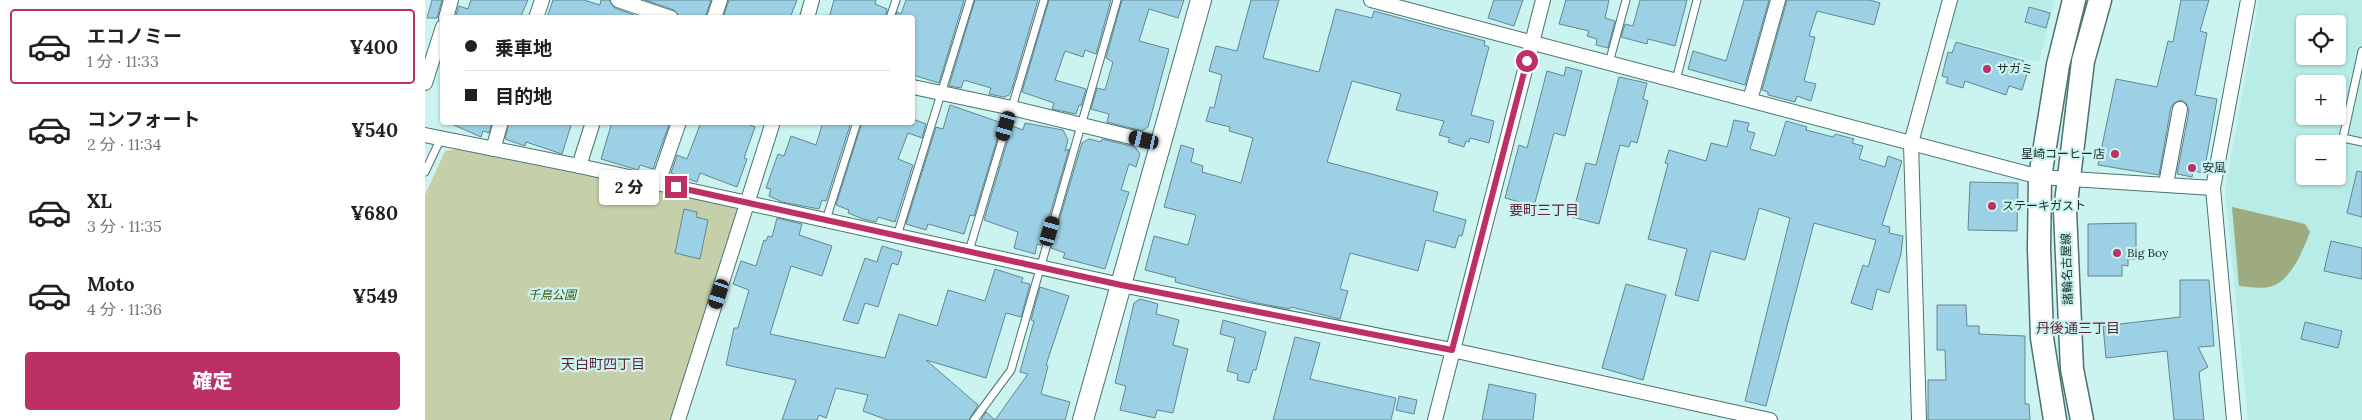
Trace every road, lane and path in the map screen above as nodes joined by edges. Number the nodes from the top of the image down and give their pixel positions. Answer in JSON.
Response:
{"nodes":[{"id":1,"x":451,"y":0,"type":"edge"},
{"id":2,"x":542,"y":0,"type":"edge"},
{"id":3,"x":617,"y":0,"type":"edge"},
{"id":4,"x":720,"y":0,"type":"edge"},
{"id":5,"x":813,"y":0,"type":"edge"},
{"id":6,"x":896,"y":0,"type":"edge"},
{"id":7,"x":970,"y":0,"type":"edge"},
{"id":8,"x":1044,"y":0,"type":"edge"},
{"id":9,"x":1117,"y":0,"type":"edge"},
{"id":10,"x":1201,"y":0,"type":"edge"},
{"id":11,"x":1371,"y":0,"type":"edge"},
{"id":12,"x":1543,"y":0,"type":"edge"},
{"id":13,"x":1626,"y":0,"type":"edge"},
{"id":14,"x":1697,"y":0,"type":"edge"},
{"id":15,"x":1777,"y":0,"type":"edge"},
{"id":16,"x":1950,"y":0,"type":"edge"},
{"id":17,"x":2074,"y":0,"type":"edge"},
{"id":18,"x":2099,"y":0,"type":"edge"},
{"id":19,"x":2248,"y":0,"type":"edge"},
{"id":20,"x":631,"y":7,"type":"edge"},
{"id":21,"x":446,"y":15,"type":"edge"},
{"id":22,"x":537,"y":15,"type":"edge"},
{"id":23,"x":660,"y":15,"type":"edge"},
{"id":24,"x":715,"y":15,"type":"edge"},
{"id":25,"x":808,"y":15,"type":"edge"},
{"id":26,"x":891,"y":15,"type":"edge"},
{"id":27,"x":440,"y":36,"type":"edge"},
{"id":28,"x":1531,"y":42,"type":"junction"},
{"id":29,"x":2362,"y":51,"type":"edge"},
{"id":30,"x":1609,"y":63,"type":"junction"},
{"id":31,"x":1676,"y":80,"type":"junction"},
{"id":32,"x":425,"y":83,"type":"edge"},
{"id":33,"x":915,"y":88,"type":"edge"},
{"id":34,"x":941,"y":94,"type":"junction"},
{"id":35,"x":1750,"y":100,"type":"junction"},
{"id":36,"x":1012,"y":108,"type":"junction"},
{"id":37,"x":2180,"y":109,"type":"dead end"},
{"id":38,"x":500,"y":125,"type":"edge"},
{"id":39,"x":592,"y":125,"type":"edge"},
{"id":40,"x":678,"y":125,"type":"edge"},
{"id":41,"x":772,"y":125,"type":"edge"},
{"id":42,"x":856,"y":125,"type":"edge"},
{"id":43,"x":1081,"y":125,"type":"junction"},
{"id":44,"x":425,"y":135,"type":"edge"},
{"id":45,"x":441,"y":138,"type":"junction"},
{"id":46,"x":2362,"y":142,"type":"edge"},
{"id":47,"x":1911,"y":143,"type":"junction"},
{"id":48,"x":1160,"y":144,"type":"junction"},
{"id":49,"x":493,"y":149,"type":"junction"},
{"id":50,"x":579,"y":166,"type":"junction"},
{"id":51,"x":425,"y":172,"type":"edge"},
{"id":52,"x":2040,"y":177,"type":"junction"},
{"id":53,"x":2069,"y":179,"type":"junction"},
{"id":54,"x":659,"y":183,"type":"junction"},
{"id":55,"x":2165,"y":184,"type":"junction"},
{"id":56,"x":2213,"y":188,"type":"junction"},
{"id":57,"x":748,"y":203,"type":"junction"},
{"id":58,"x":826,"y":220,"type":"junction"},
{"id":59,"x":897,"y":236,"type":"junction"},
{"id":60,"x":969,"y":251,"type":"junction"},
{"id":61,"x":1039,"y":267,"type":"junction"},
{"id":62,"x":1121,"y":285,"type":"junction"},
{"id":63,"x":1452,"y":350,"type":"junction"},
{"id":64,"x":678,"y":420,"type":"edge"},
{"id":65,"x":973,"y":420,"type":"edge"},
{"id":66,"x":1083,"y":420,"type":"edge"},
{"id":67,"x":1435,"y":420,"type":"edge"},
{"id":68,"x":1770,"y":420,"type":"edge"},
{"id":69,"x":1919,"y":420,"type":"edge"},
{"id":70,"x":2055,"y":420,"type":"edge"},
{"id":71,"x":2082,"y":420,"type":"edge"},
{"id":72,"x":2235,"y":420,"type":"edge"}],
"edges":[{"from":1,"to":21,"type":"street"},
{"from":2,"to":22,"type":"street"},
{"from":3,"to":20,"type":"street"},
{"from":4,"to":24,"type":"street"},
{"from":5,"to":25,"type":"street"},
{"from":6,"to":26,"type":"lane"},
{"from":7,"to":34,"type":"lane"},
{"from":8,"to":36,"type":"lane"},
{"from":9,"to":43,"type":"lane"},
{"from":10,"to":48,"type":"street"},
{"from":11,"to":28,"type":"street"},
{"from":12,"to":28,"type":"street"},
{"from":13,"to":30,"type":"lane"},
{"from":14,"to":31,"type":"lane"},
{"from":15,"to":35,"type":"street"},
{"from":16,"to":47,"type":"street"},
{"from":17,"to":52,"type":"main road"},
{"from":18,"to":53,"type":"main road","name":"諸輪名古屋線"},
{"from":19,"to":56,"type":"street"},
{"from":20,"to":23,"type":"street"},
{"from":27,"to":32,"type":"street"},
{"from":28,"to":30,"type":"street"},
{"from":28,"to":63,"type":"street"},
{"from":29,"to":46,"type":"lane"},
{"from":30,"to":31,"type":"street"},
{"from":31,"to":35,"type":"street"},
{"from":33,"to":34,"type":"street"},
{"from":34,"to":36,"type":"street"},
{"from":34,"to":59,"type":"lane"},
{"from":35,"to":47,"type":"street"},
{"from":36,"to":43,"type":"street"},
{"from":36,"to":60,"type":"lane"},
{"from":37,"to":55,"type":"street"},
{"from":38,"to":49,"type":"street"},
{"from":39,"to":50,"type":"street"},
{"from":40,"to":54,"type":"street"},
{"from":41,"to":57,"type":"street"},
{"from":42,"to":58,"type":"lane"},
{"from":43,"to":48,"type":"street"},
{"from":43,"to":61,"type":"lane"},
{"from":44,"to":45,"type":"street"},
{"from":45,"to":49,"type":"street"},
{"from":45,"to":51,"type":"lane"},
{"from":47,"to":52,"type":"street"},
{"from":47,"to":69,"type":"street"},
{"from":48,"to":62,"type":"street"},
{"from":49,"to":50,"type":"street"},
{"from":50,"to":54,"type":"street"},
{"from":52,"to":53,"type":"street"},
{"from":52,"to":70,"type":"main road"},
{"from":53,"to":55,"type":"street"},
{"from":53,"to":71,"type":"main road","name":"諸輪名古屋線"},
{"from":54,"to":57,"type":"street"},
{"from":55,"to":56,"type":"street"},
{"from":56,"to":72,"type":"street"},
{"from":57,"to":58,"type":"street"},
{"from":57,"to":64,"type":"street"},
{"from":58,"to":59,"type":"street"},
{"from":59,"to":60,"type":"street"},
{"from":60,"to":61,"type":"street"},
{"from":61,"to":62,"type":"street"},
{"from":61,"to":65,"type":"lane"},
{"from":62,"to":63,"type":"street"},
{"from":62,"to":66,"type":"street"},
{"from":63,"to":67,"type":"street"},
{"from":63,"to":68,"type":"street"}]}
